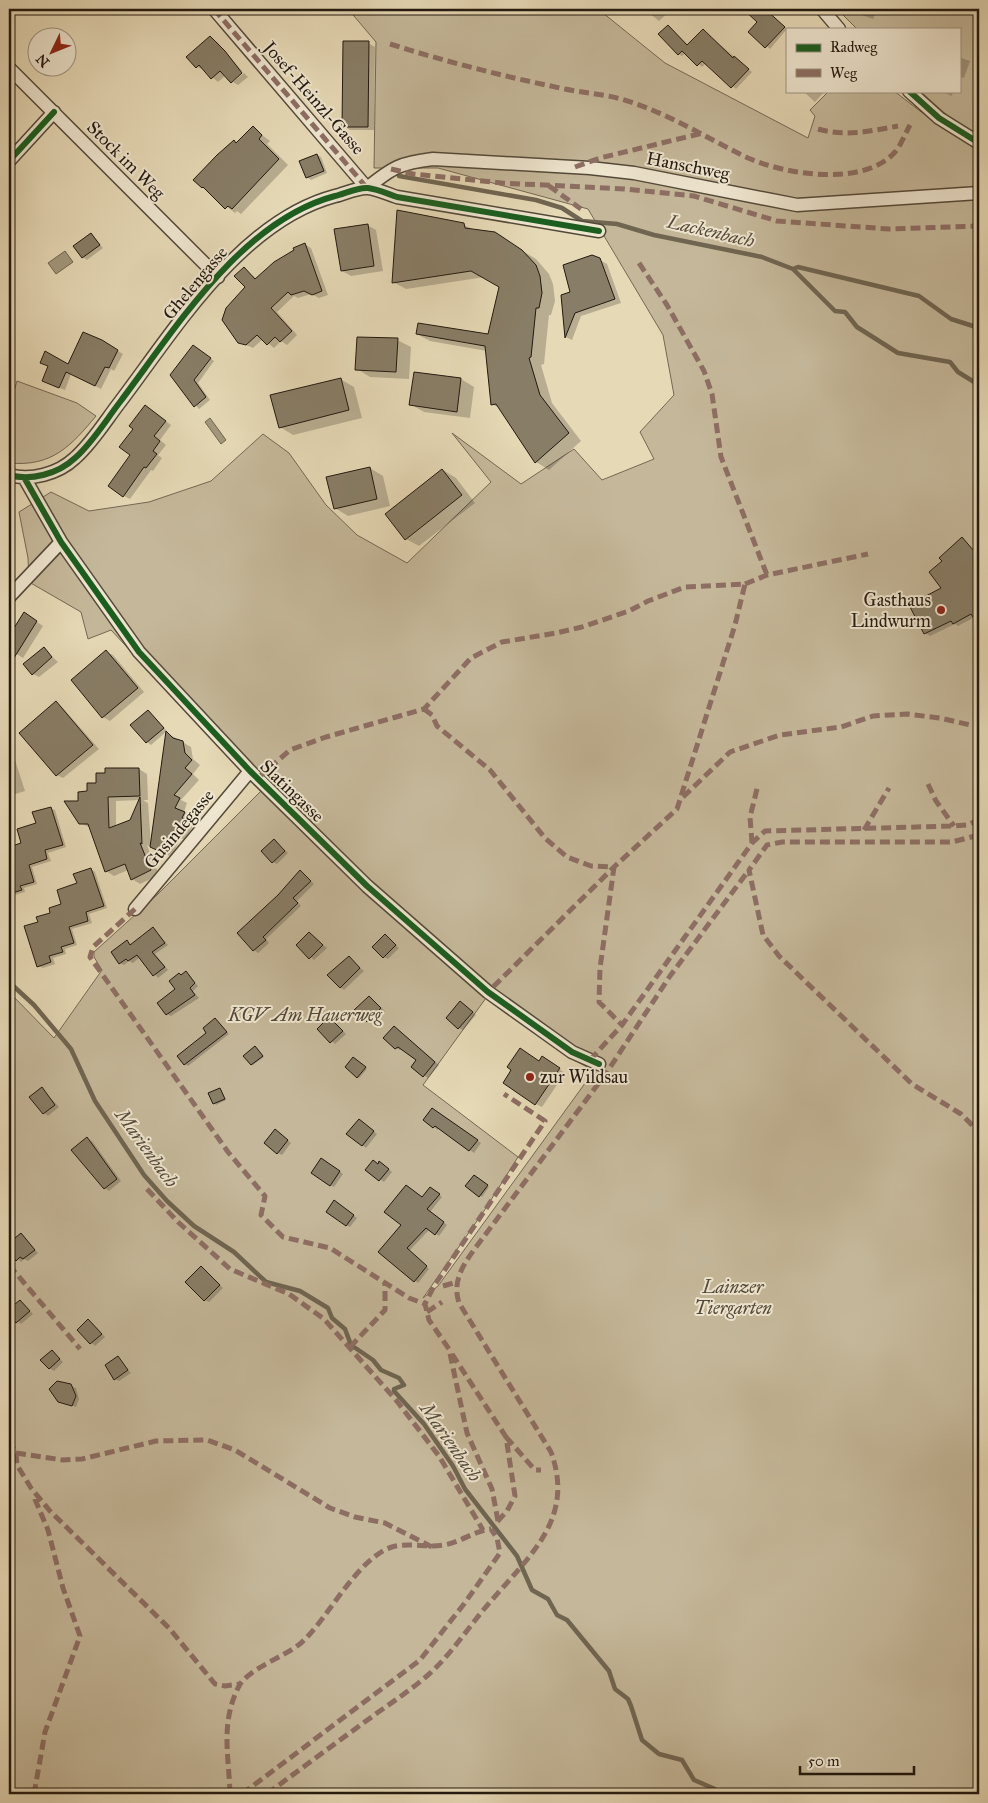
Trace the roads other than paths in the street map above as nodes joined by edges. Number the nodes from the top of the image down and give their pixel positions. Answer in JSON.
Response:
{"nodes":[{"id":1,"x":214,"y":9,"type":"edge"},
{"id":2,"x":822,"y":9,"type":"edge"},
{"id":3,"x":838,"y":28,"type":"edge"},
{"id":4,"x":9,"y":68,"type":"edge"},
{"id":5,"x":910,"y":92,"type":"edge"},
{"id":6,"x":54,"y":112,"type":"junction"},
{"id":7,"x":979,"y":143,"type":"edge"},
{"id":8,"x":9,"y":161,"type":"edge"},
{"id":9,"x":367,"y":188,"type":"junction"},
{"id":10,"x":979,"y":193,"type":"edge"},
{"id":11,"x":599,"y":231,"type":"dead end"},
{"id":12,"x":218,"y":277,"type":"junction"},
{"id":13,"x":9,"y":476,"type":"edge"},
{"id":14,"x":25,"y":479,"type":"junction"},
{"id":15,"x":62,"y":542,"type":"junction"},
{"id":16,"x":9,"y":597,"type":"edge"},
{"id":17,"x":250,"y":771,"type":"junction"},
{"id":18,"x":135,"y":910,"type":"dead end"},
{"id":19,"x":599,"y":1064,"type":"dead end"}],
"edges":[{"from":1,"to":9,"type":"street","name":"Josef-Heinzl-Gasse"},
{"from":2,"to":3,"type":"street"},
{"from":4,"to":6,"type":"street","name":"Stock im Weg"},
{"from":5,"to":7,"type":"street"},
{"from":6,"to":8,"type":"street"},
{"from":6,"to":12,"type":"street","name":"Stock im Weg"},
{"from":9,"to":10,"type":"street","name":"Hanschweg"},
{"from":9,"to":11,"type":"street"},
{"from":9,"to":12,"type":"street","name":"Ghelengasse"},
{"from":12,"to":14,"type":"street","name":"Ghelengasse"},
{"from":13,"to":14,"type":"street","name":"Ghelengasse"},
{"from":14,"to":15,"type":"street","name":"Slatingasse"},
{"from":15,"to":16,"type":"street"},
{"from":15,"to":17,"type":"street","name":"Slatingasse"},
{"from":17,"to":18,"type":"street","name":"Gusindegasse"},
{"from":17,"to":19,"type":"street","name":"Slatingasse"}]}
